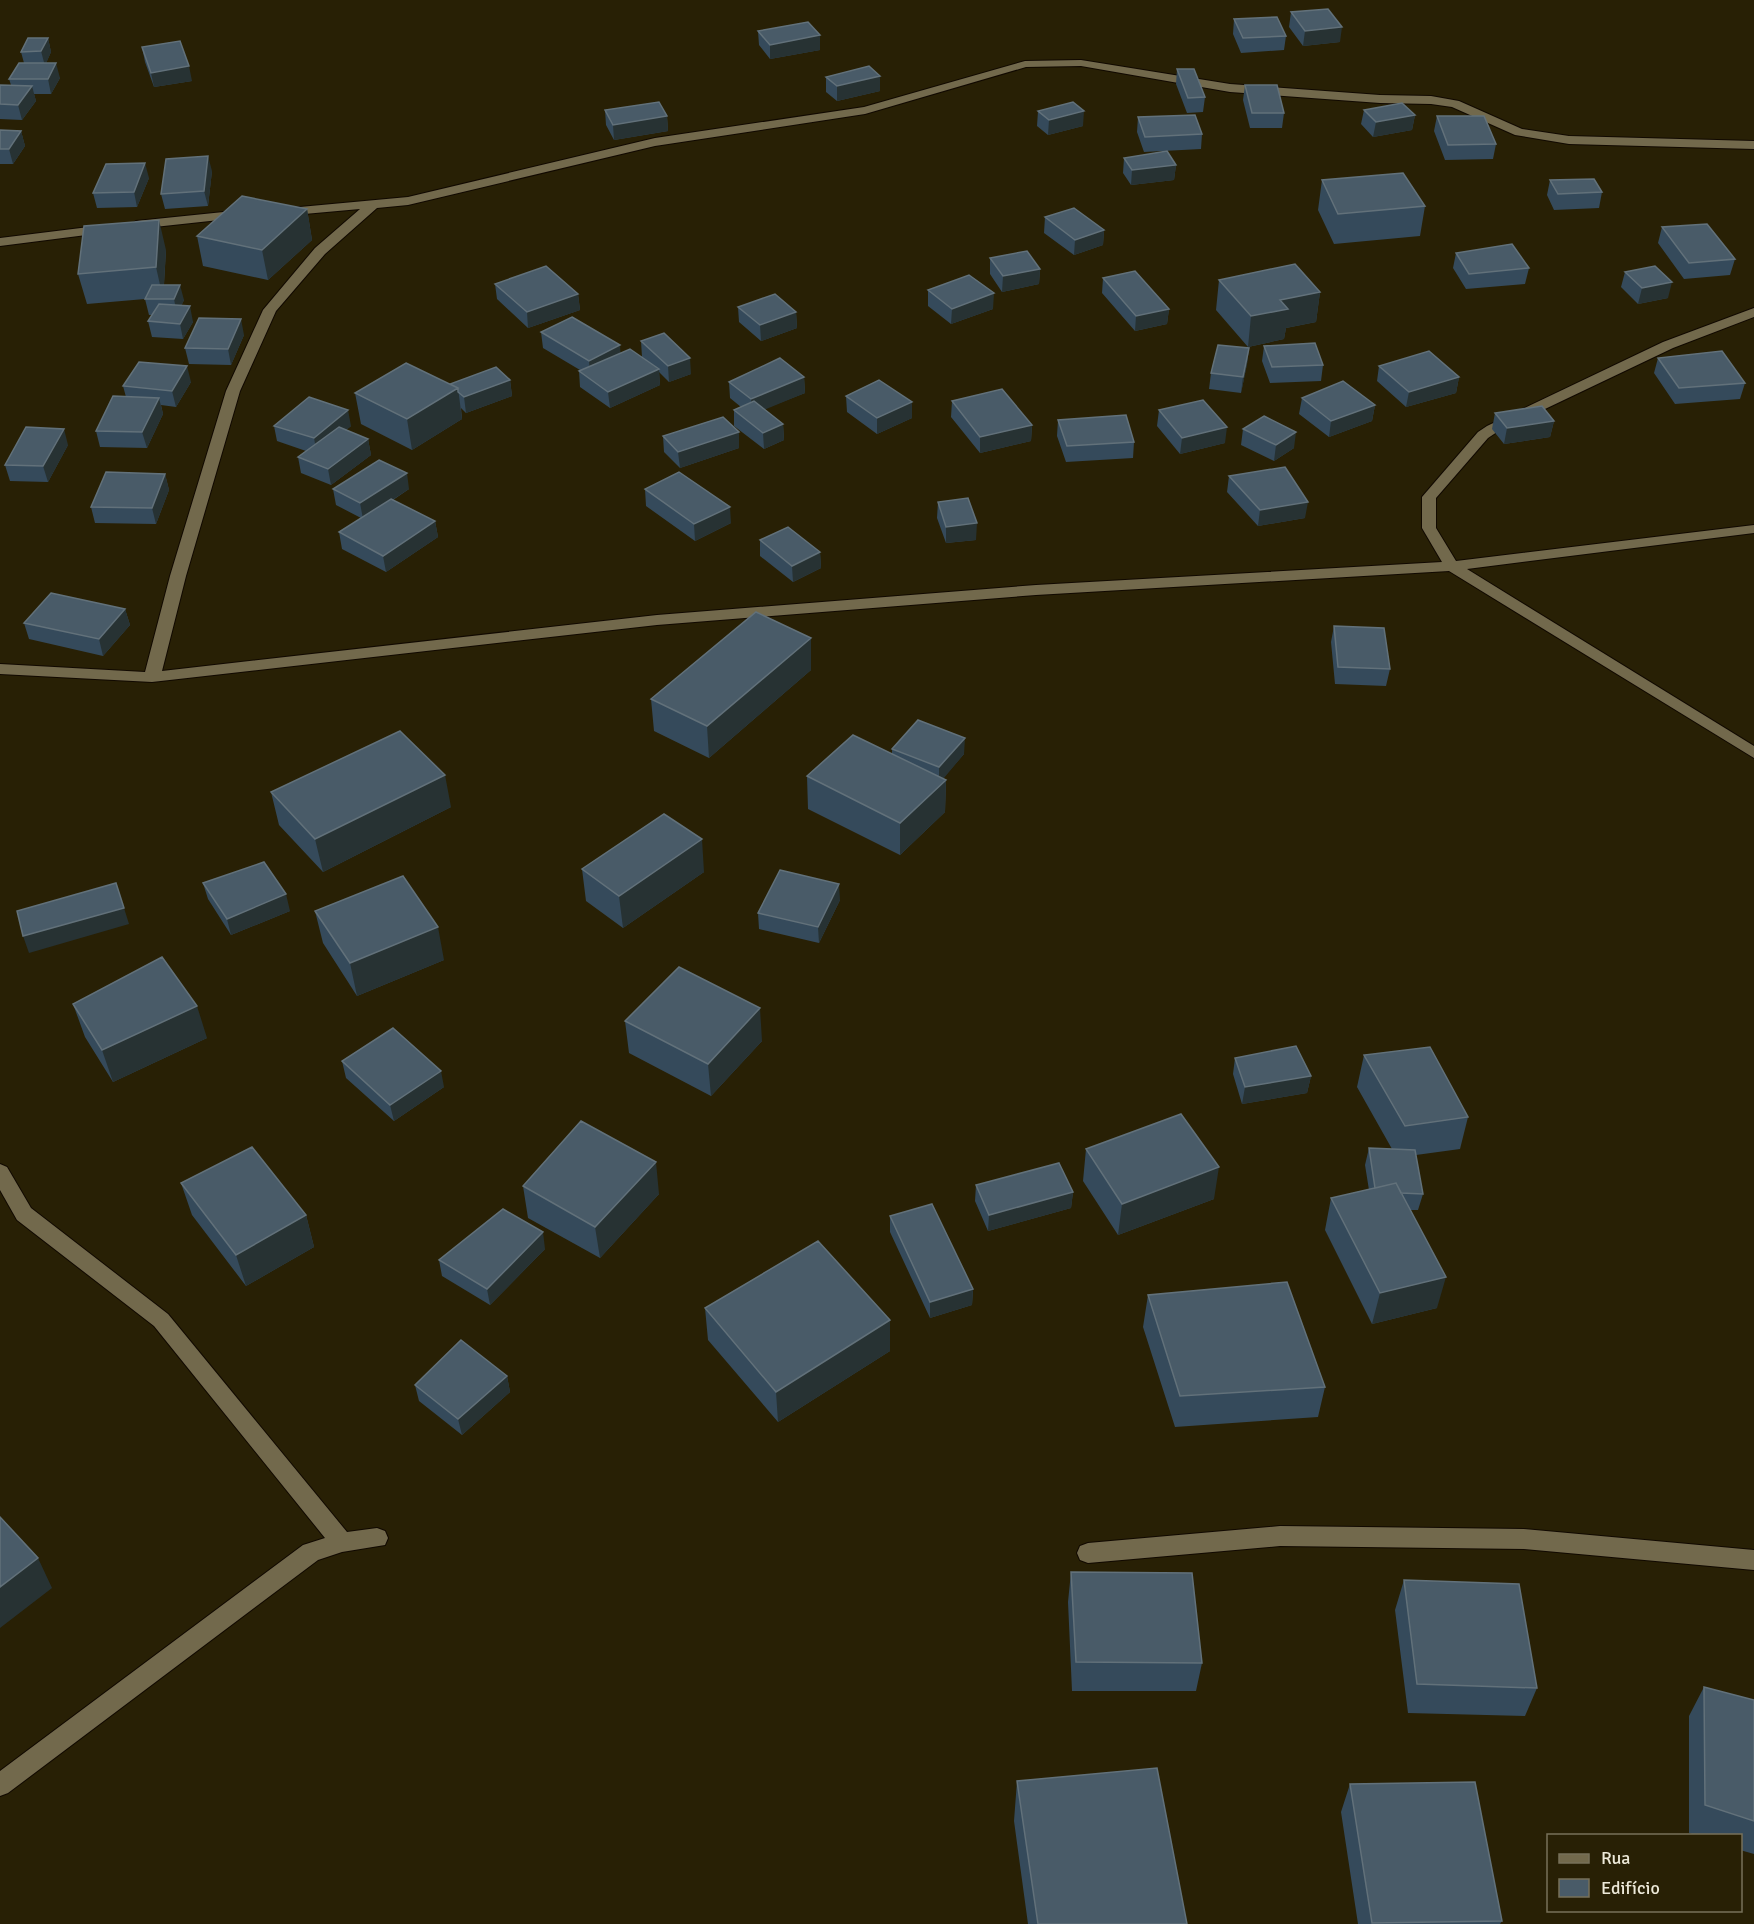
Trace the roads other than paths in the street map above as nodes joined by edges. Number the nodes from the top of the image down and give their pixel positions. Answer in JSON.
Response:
{"nodes":[{"id":1,"x":1754,"y":145,"type":"edge"},
{"id":2,"x":372,"y":205,"type":"junction"},
{"id":3,"x":0,"y":242,"type":"edge"},
{"id":4,"x":1754,"y":312,"type":"edge"},
{"id":5,"x":1754,"y":529,"type":"edge"},
{"id":6,"x":1452,"y":567,"type":"junction"},
{"id":7,"x":0,"y":669,"type":"edge"},
{"id":8,"x":152,"y":677,"type":"junction"},
{"id":9,"x":1754,"y":753,"type":"edge"},
{"id":10,"x":0,"y":1172,"type":"edge"},
{"id":11,"x":377,"y":1538,"type":"dead end"},
{"id":12,"x":342,"y":1542,"type":"junction"},
{"id":13,"x":1088,"y":1553,"type":"dead end"},
{"id":14,"x":1754,"y":1560,"type":"edge"},
{"id":15,"x":0,"y":1785,"type":"edge"}],
"edges":[{"from":1,"to":2,"type":"street"},
{"from":2,"to":3,"type":"street"},
{"from":2,"to":8,"type":"street"},
{"from":4,"to":6,"type":"street"},
{"from":5,"to":6,"type":"street"},
{"from":6,"to":8,"type":"street"},
{"from":6,"to":9,"type":"street"},
{"from":7,"to":8,"type":"street"},
{"from":10,"to":12,"type":"street"},
{"from":11,"to":12,"type":"street"},
{"from":12,"to":15,"type":"street"},
{"from":13,"to":14,"type":"street"}]}
